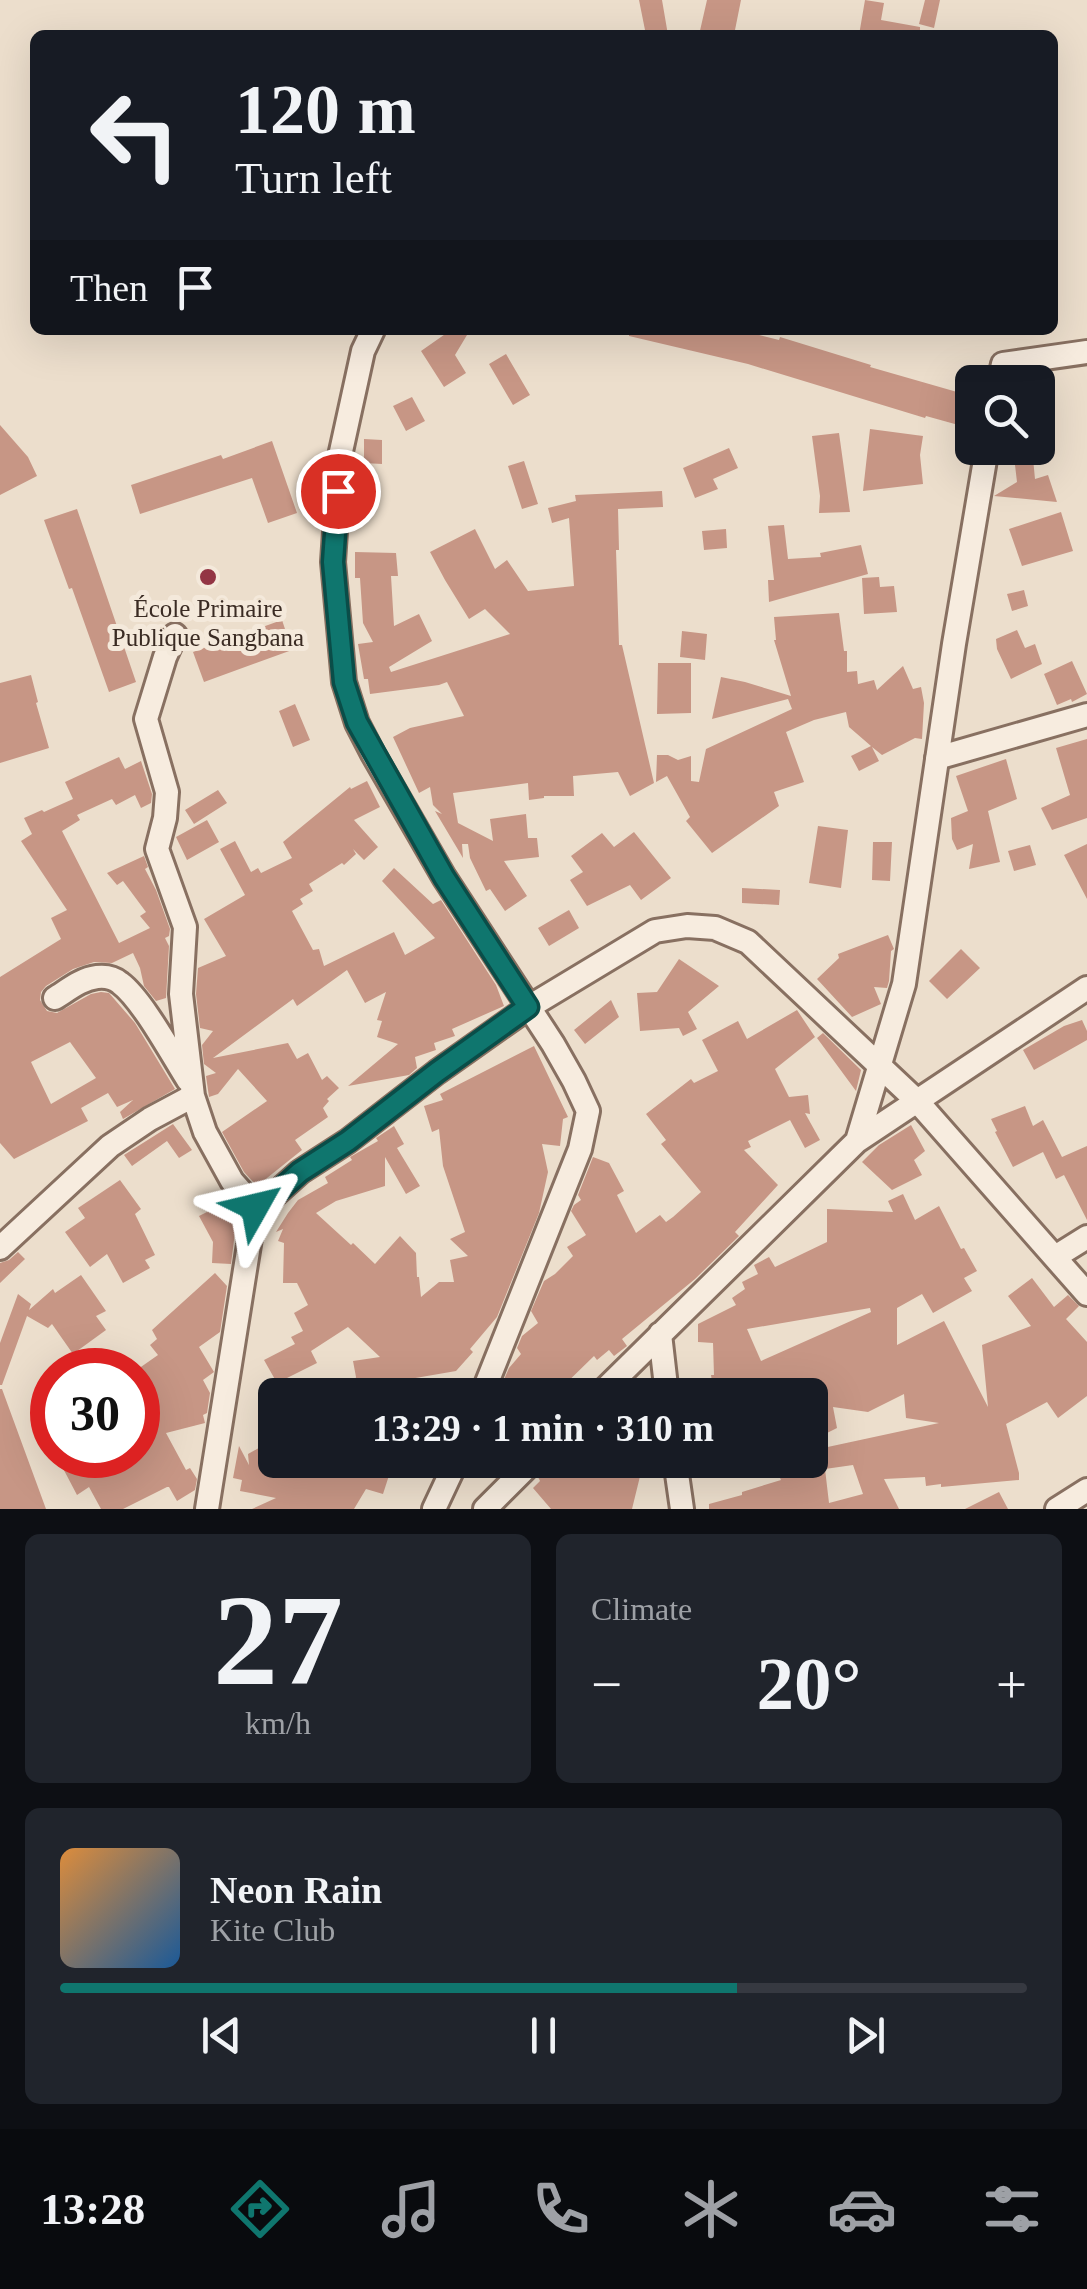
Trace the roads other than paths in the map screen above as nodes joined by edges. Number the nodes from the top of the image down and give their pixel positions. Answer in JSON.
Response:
{"nodes":[{"id":1,"x":370,"y":335,"type":"edge"},
{"id":2,"x":1087,"y":352,"type":"edge"},
{"id":3,"x":1003,"y":365,"type":"edge"},
{"id":4,"x":984,"y":465,"type":"edge"},
{"id":5,"x":175,"y":636,"type":"dead end"},
{"id":6,"x":1083,"y":724,"type":"edge"},
{"id":7,"x":937,"y":758,"type":"junction"},
{"id":8,"x":1087,"y":988,"type":"edge"},
{"id":9,"x":54,"y":998,"type":"dead end"},
{"id":10,"x":528,"y":1007,"type":"junction"},
{"id":11,"x":880,"y":1064,"type":"junction"},
{"id":12,"x":192,"y":1090,"type":"junction"},
{"id":13,"x":918,"y":1101,"type":"junction"},
{"id":14,"x":856,"y":1141,"type":"junction"},
{"id":15,"x":255,"y":1207,"type":"junction"},
{"id":16,"x":1087,"y":1237,"type":"edge"},
{"id":17,"x":0,"y":1248,"type":"edge"},
{"id":18,"x":1054,"y":1257,"type":"junction"},
{"id":19,"x":1087,"y":1294,"type":"edge"},
{"id":20,"x":660,"y":1334,"type":"junction"},
{"id":21,"x":489,"y":1378,"type":"edge"},
{"id":22,"x":616,"y":1378,"type":"edge"},
{"id":23,"x":665,"y":1378,"type":"edge"},
{"id":24,"x":449,"y":1478,"type":"edge"},
{"id":25,"x":516,"y":1478,"type":"edge"},
{"id":26,"x":678,"y":1478,"type":"edge"},
{"id":27,"x":1087,"y":1490,"type":"edge"},
{"id":28,"x":207,"y":1509,"type":"edge"},
{"id":29,"x":434,"y":1509,"type":"edge"},
{"id":30,"x":485,"y":1509,"type":"edge"},
{"id":31,"x":682,"y":1509,"type":"edge"},
{"id":32,"x":1057,"y":1509,"type":"edge"}],
"edges":[{"from":1,"to":10,"type":"street"},
{"from":2,"to":3,"type":"street"},
{"from":4,"to":7,"type":"street"},
{"from":5,"to":12,"type":"street"},
{"from":6,"to":7,"type":"street"},
{"from":7,"to":11,"type":"street"},
{"from":8,"to":13,"type":"street"},
{"from":9,"to":12,"type":"street"},
{"from":10,"to":11,"type":"street"},
{"from":10,"to":15,"type":"street"},
{"from":10,"to":21,"type":"street"},
{"from":11,"to":13,"type":"street"},
{"from":11,"to":14,"type":"street"},
{"from":12,"to":15,"type":"street"},
{"from":12,"to":17,"type":"street"},
{"from":13,"to":14,"type":"street"},
{"from":13,"to":18,"type":"street"},
{"from":14,"to":20,"type":"street"},
{"from":15,"to":28,"type":"street"},
{"from":16,"to":18,"type":"street"},
{"from":18,"to":19,"type":"street"},
{"from":20,"to":22,"type":"street"},
{"from":20,"to":23,"type":"street"},
{"from":24,"to":29,"type":"street"},
{"from":25,"to":30,"type":"street"},
{"from":26,"to":31,"type":"street"},
{"from":27,"to":32,"type":"street"}]}
